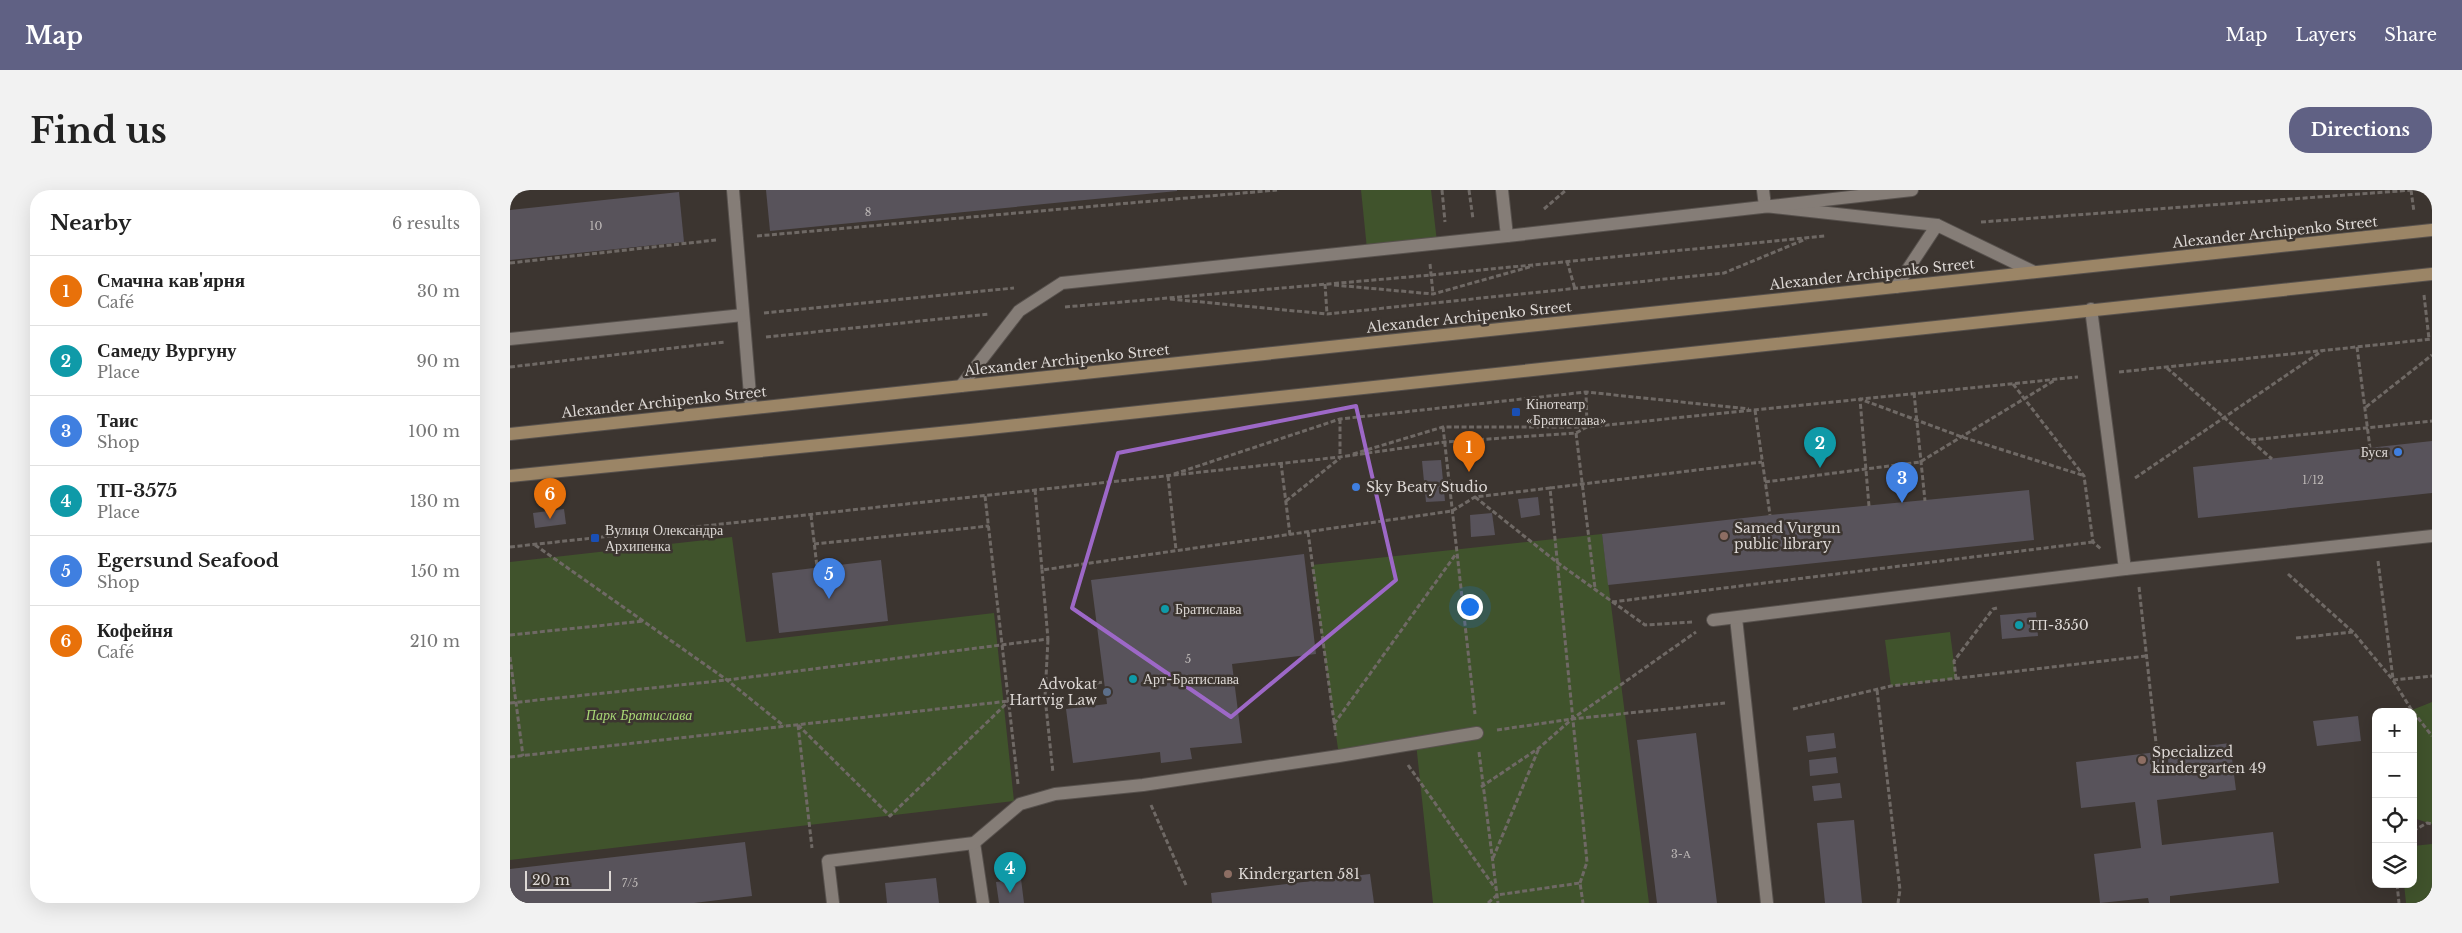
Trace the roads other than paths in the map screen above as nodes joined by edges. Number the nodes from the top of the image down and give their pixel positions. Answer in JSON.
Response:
{"nodes":[{"id":1,"x":733,"y":190,"type":"edge"},
{"id":2,"x":1502,"y":190,"type":"edge"},
{"id":3,"x":1763,"y":190,"type":"edge"},
{"id":4,"x":1912,"y":190,"type":"edge"},
{"id":5,"x":1765,"y":206,"type":"junction"},
{"id":6,"x":1937,"y":225,"type":"junction"},
{"id":7,"x":2432,"y":230,"type":"edge"},
{"id":8,"x":1507,"y":236,"type":"junction"},
{"id":9,"x":2034,"y":272,"type":"junction"},
{"id":10,"x":2432,"y":274,"type":"edge"},
{"id":11,"x":1896,"y":287,"type":"junction"},
{"id":12,"x":2091,"y":309,"type":"junction"},
{"id":13,"x":743,"y":315,"type":"junction"},
{"id":14,"x":510,"y":340,"type":"edge"},
{"id":15,"x":961,"y":386,"type":"junction"},
{"id":16,"x":751,"y":407,"type":"junction"},
{"id":17,"x":510,"y":434,"type":"edge"},
{"id":18,"x":510,"y":476,"type":"edge"},
{"id":19,"x":2432,"y":536,"type":"edge"},
{"id":20,"x":2125,"y":569,"type":"junction"},
{"id":21,"x":1736,"y":618,"type":"junction"},
{"id":22,"x":1713,"y":620,"type":"road end"},
{"id":23,"x":1477,"y":732,"type":"road end"},
{"id":24,"x":974,"y":843,"type":"junction"},
{"id":25,"x":832,"y":903,"type":"edge"},
{"id":26,"x":983,"y":903,"type":"edge"},
{"id":27,"x":1767,"y":903,"type":"edge"}],
"edges":[{"from":1,"to":13,"type":"lane"},
{"from":2,"to":8,"type":"lane"},
{"from":3,"to":5,"type":"lane"},
{"from":4,"to":5,"type":"lane"},
{"from":5,"to":6,"type":"lane"},
{"from":5,"to":8,"type":"lane"},
{"from":6,"to":9,"type":"lane"},
{"from":6,"to":11,"type":"lane"},
{"from":7,"to":9,"type":"main road","name":"Alexander Archipenko Street"},
{"from":8,"to":15,"type":"lane"},
{"from":9,"to":11,"type":"main road","name":"Alexander Archipenko Street"},
{"from":10,"to":12,"type":"main road"},
{"from":11,"to":15,"type":"main road","name":"Alexander Archipenko Street"},
{"from":12,"to":18,"type":"main road"},
{"from":12,"to":20,"type":"lane"},
{"from":13,"to":14,"type":"lane"},
{"from":13,"to":16,"type":"lane"},
{"from":15,"to":16,"type":"main road","name":"Alexander Archipenko Street"},
{"from":16,"to":17,"type":"main road","name":"Alexander Archipenko Street"},
{"from":19,"to":20,"type":"lane"},
{"from":20,"to":21,"type":"lane"},
{"from":21,"to":22,"type":"lane"},
{"from":21,"to":27,"type":"lane"},
{"from":23,"to":24,"type":"lane"},
{"from":24,"to":25,"type":"lane"},
{"from":24,"to":26,"type":"lane"}]}
